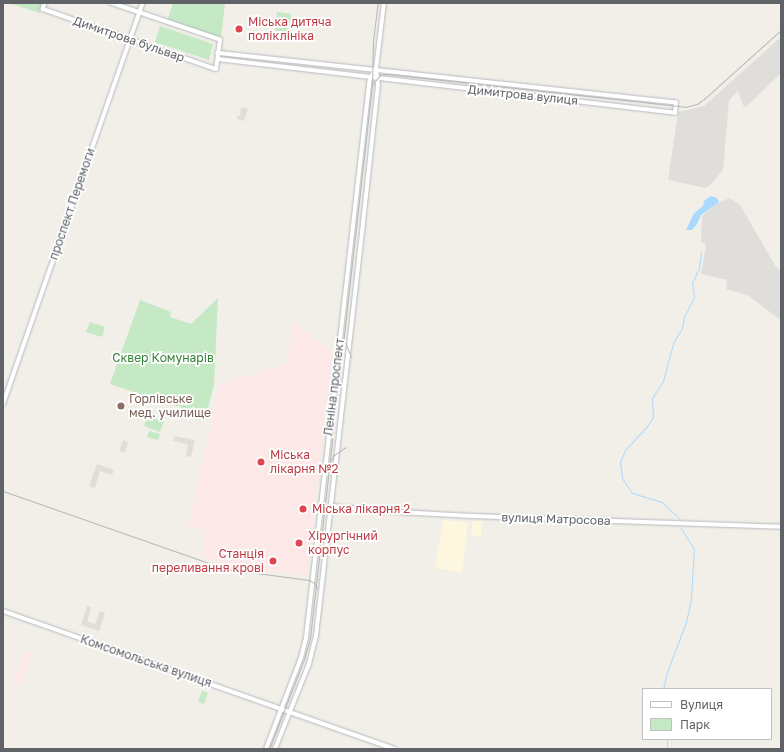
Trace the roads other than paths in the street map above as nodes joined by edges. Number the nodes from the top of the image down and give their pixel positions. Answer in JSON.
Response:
{"nodes":[{"id":1,"x":45,"y":3,"type":"edge"},
{"id":2,"x":111,"y":3,"type":"edge"},
{"id":3,"x":143,"y":3,"type":"edge"},
{"id":4,"x":384,"y":3,"type":"edge"},
{"id":5,"x":139,"y":13,"type":"junction"},
{"id":6,"x":130,"y":40,"type":"junction"},
{"id":7,"x":218,"y":53,"type":"junction"},
{"id":8,"x":218,"y":59,"type":"junction"},
{"id":9,"x":376,"y":69,"type":"junction"},
{"id":10,"x":370,"y":78,"type":"junction"},
{"id":11,"x":378,"y":78,"type":"junction"},
{"id":12,"x":338,"y":350,"type":"junction"},
{"id":13,"x":349,"y":352,"type":"junction"},
{"id":14,"x":3,"y":404,"type":"edge"},
{"id":15,"x":331,"y":506,"type":"junction"},
{"id":16,"x":781,"y":527,"type":"edge"},
{"id":17,"x":3,"y":611,"type":"edge"},
{"id":18,"x":282,"y":709,"type":"junction"},
{"id":19,"x":290,"y":712,"type":"junction"},
{"id":20,"x":266,"y":749,"type":"edge"},
{"id":21,"x":275,"y":749,"type":"edge"},
{"id":22,"x":394,"y":749,"type":"edge"}],
"edges":[{"from":1,"to":6,"type":"street","name":"Димитрова бульвар"},
{"from":2,"to":5,"type":"street"},
{"from":3,"to":5,"type":"street","name":"проспект Перемоги"},
{"from":4,"to":9,"type":"street","name":"Леніна проспект"},
{"from":5,"to":6,"type":"street","name":"проспект Перемоги"},
{"from":5,"to":7,"type":"street"},
{"from":6,"to":8,"type":"street","name":"Димитрова бульвар"},
{"from":6,"to":14,"type":"street","name":"проспект Перемоги"},
{"from":7,"to":8,"type":"street"},
{"from":7,"to":9,"type":"street"},
{"from":8,"to":10,"type":"street"},
{"from":9,"to":10,"type":"street","name":"Леніна проспект"},
{"from":9,"to":11,"type":"street","name":"Леніна проспект"},
{"from":9,"to":11,"type":"street","name":"Димитрова вулиця"},
{"from":10,"to":11,"type":"street","name":"Димитрова вулиця"},
{"from":10,"to":12,"type":"street","name":"Леніна проспект"},
{"from":11,"to":13,"type":"street","name":"Леніна проспект"},
{"from":12,"to":13,"type":"street"},
{"from":12,"to":18,"type":"street","name":"Леніна проспект"},
{"from":13,"to":15,"type":"street","name":"Леніна проспект"},
{"from":15,"to":16,"type":"street","name":"вулиця Матросова"},
{"from":15,"to":19,"type":"street","name":"Леніна проспект"},
{"from":17,"to":18,"type":"street","name":"Комсомольська вулиця"},
{"from":18,"to":19,"type":"street","name":"Комсомольська вулиця"},
{"from":18,"to":20,"type":"street","name":"Леніна проспект"},
{"from":19,"to":21,"type":"street","name":"Леніна проспект"},
{"from":19,"to":22,"type":"street","name":"Комсомольська вулиця"}]}
